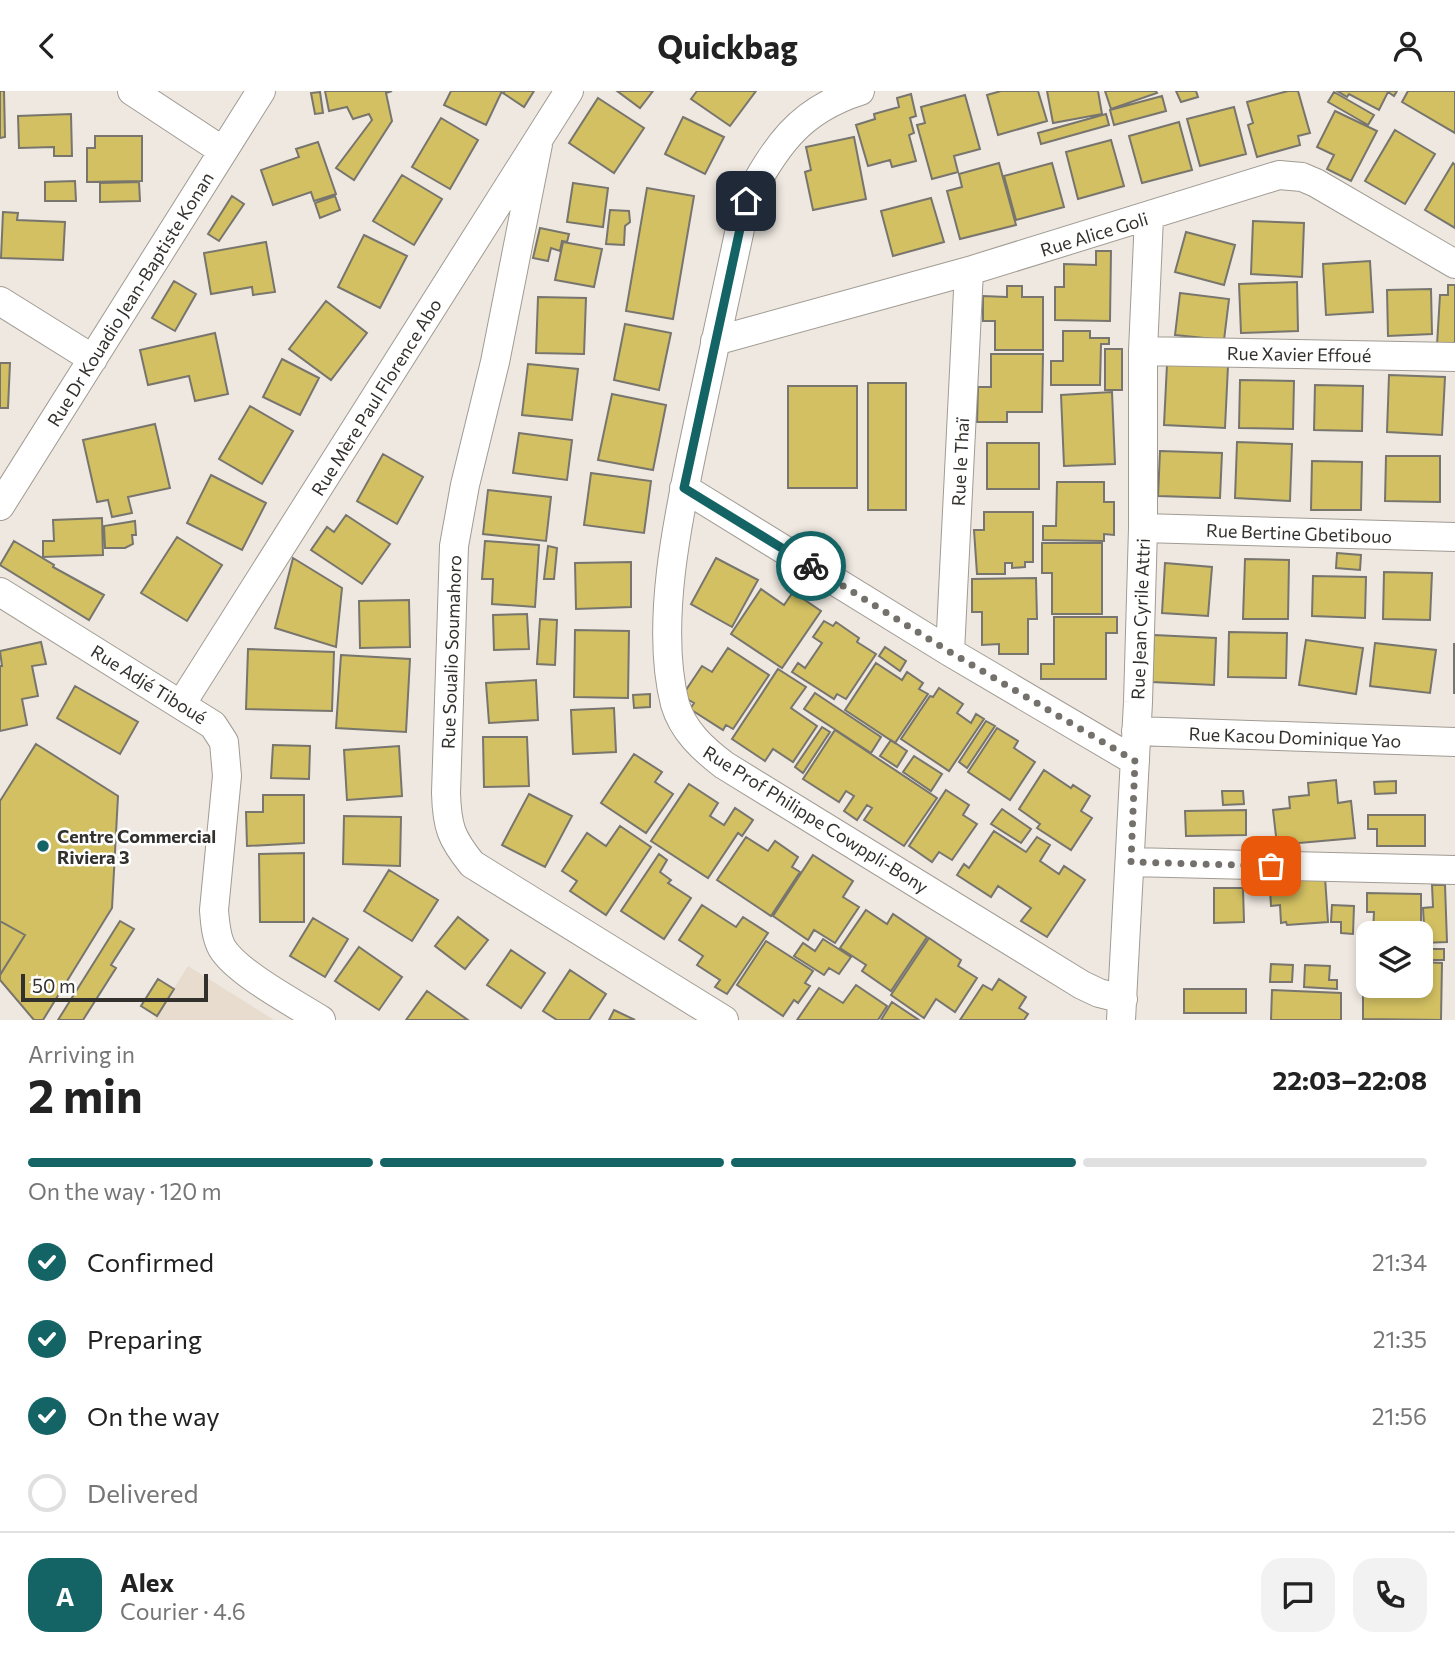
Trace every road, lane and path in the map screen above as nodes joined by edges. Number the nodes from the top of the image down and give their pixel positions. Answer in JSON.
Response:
{"nodes":[{"id":1,"x":132,"y":91,"type":"edge"},
{"id":2,"x":261,"y":91,"type":"edge"},
{"id":3,"x":569,"y":91,"type":"edge"},
{"id":4,"x":860,"y":91,"type":"edge"},
{"id":5,"x":538,"y":144,"type":"junction"},
{"id":6,"x":223,"y":151,"type":"junction"},
{"id":7,"x":1149,"y":217,"type":"junction"},
{"id":8,"x":1455,"y":264,"type":"edge"},
{"id":9,"x":969,"y":271,"type":"junction"},
{"id":10,"x":0,"y":301,"type":"edge"},
{"id":11,"x":715,"y":341,"type":"junction"},
{"id":12,"x":1143,"y":351,"type":"junction"},
{"id":13,"x":1455,"y":357,"type":"edge"},
{"id":14,"x":93,"y":359,"type":"junction"},
{"id":15,"x":684,"y":488,"type":"junction"},
{"id":16,"x":0,"y":506,"type":"edge"},
{"id":17,"x":1143,"y":528,"type":"junction"},
{"id":18,"x":1455,"y":537,"type":"edge"},
{"id":19,"x":0,"y":592,"type":"edge"},
{"id":20,"x":950,"y":652,"type":"junction"},
{"id":21,"x":181,"y":703,"type":"junction"},
{"id":22,"x":1136,"y":731,"type":"junction"},
{"id":23,"x":1455,"y":742,"type":"edge"},
{"id":24,"x":1135,"y":761,"type":"junction"},
{"id":25,"x":1131,"y":862,"type":"junction"},
{"id":26,"x":1455,"y":870,"type":"edge"},
{"id":27,"x":1122,"y":1009,"type":"edge"},
{"id":28,"x":321,"y":1020,"type":"edge"},
{"id":29,"x":724,"y":1020,"type":"edge"}],
"edges":[{"from":1,"to":6,"type":"street"},
{"from":2,"to":6,"type":"street","name":"Rue Dr Kouadio Jean-Baptiste Konan"},
{"from":3,"to":5,"type":"street","name":"Rue Mère Paul Florence Abo"},
{"from":4,"to":11,"type":"street","name":"Rue Prof Philippe Cowppli-Bony"},
{"from":5,"to":21,"type":"street","name":"Rue Mère Paul Florence Abo"},
{"from":5,"to":29,"type":"street","name":"Rue Soualio Soumahoro"},
{"from":6,"to":14,"type":"street","name":"Rue Dr Kouadio Jean-Baptiste Konan"},
{"from":7,"to":8,"type":"street","name":"Rue Alice Goli"},
{"from":7,"to":9,"type":"street","name":"Rue Alice Goli"},
{"from":7,"to":12,"type":"street","name":"Rue Jean Cyrile Attri"},
{"from":9,"to":11,"type":"street","name":"Rue Alice Goli"},
{"from":9,"to":20,"type":"street","name":"Rue le Thaï"},
{"from":10,"to":14,"type":"street"},
{"from":11,"to":15,"type":"street","name":"Rue Prof Philippe Cowppli-Bony"},
{"from":12,"to":13,"type":"street","name":"Rue Xavier Effoué"},
{"from":12,"to":17,"type":"street","name":"Rue Jean Cyrile Attri"},
{"from":14,"to":16,"type":"street","name":"Rue Dr Kouadio Jean-Baptiste Konan"},
{"from":15,"to":20,"type":"street"},
{"from":15,"to":27,"type":"street","name":"Rue Prof Philippe Cowppli-Bony"},
{"from":17,"to":18,"type":"street","name":"Rue Bertine Gbetibouo"},
{"from":17,"to":22,"type":"street","name":"Rue Jean Cyrile Attri"},
{"from":19,"to":21,"type":"street","name":"Rue Adjé Tiboué"},
{"from":20,"to":24,"type":"street"},
{"from":21,"to":28,"type":"street","name":"Rue Adjé Tiboué"},
{"from":22,"to":23,"type":"street","name":"Rue Kacou Dominique Yao"},
{"from":22,"to":24,"type":"street","name":"Rue Jean Cyrile Attri"},
{"from":24,"to":25,"type":"street","name":"Rue Jean Cyrile Attri"},
{"from":25,"to":26,"type":"street"},
{"from":25,"to":27,"type":"street","name":"Rue Jean Cyrile Attri"}]}
